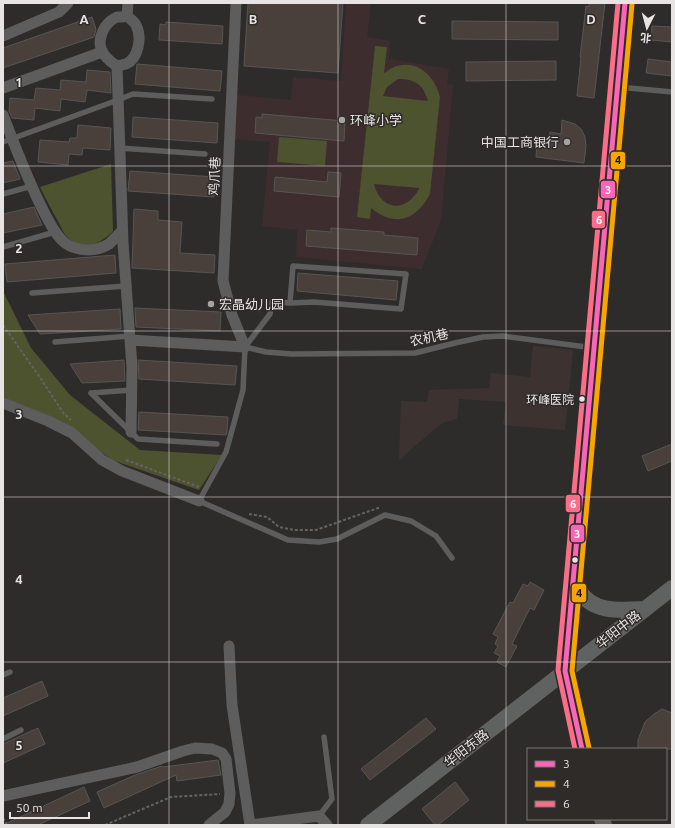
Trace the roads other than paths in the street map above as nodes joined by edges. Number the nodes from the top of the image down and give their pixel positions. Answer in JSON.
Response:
{"nodes":[{"id":1,"x":68,"y":3,"type":"edge"},
{"id":2,"x":128,"y":3,"type":"edge"},
{"id":3,"x":236,"y":3,"type":"edge"},
{"id":4,"x":625,"y":3,"type":"edge"},
{"id":5,"x":127,"y":16,"type":"junction"},
{"id":6,"x":3,"y":36,"type":"edge"},
{"id":7,"x":102,"y":52,"type":"junction"},
{"id":8,"x":117,"y":66,"type":"junction"},
{"id":9,"x":618,"y":87,"type":"junction"},
{"id":10,"x":3,"y":88,"type":"edge"},
{"id":11,"x":672,"y":92,"type":"edge"},
{"id":12,"x":212,"y":99,"type":"dead end"},
{"id":13,"x":118,"y":100,"type":"junction"},
{"id":14,"x":3,"y":115,"type":"edge"},
{"id":15,"x":8,"y":140,"type":"edge"},
{"id":16,"x":119,"y":148,"type":"junction"},
{"id":17,"x":206,"y":154,"type":"dead end"},
{"id":18,"x":32,"y":186,"type":"junction"},
{"id":19,"x":3,"y":194,"type":"edge"},
{"id":20,"x":122,"y":231,"type":"junction"},
{"id":21,"x":55,"y":232,"type":"junction"},
{"id":22,"x":3,"y":246,"type":"edge"},
{"id":23,"x":126,"y":286,"type":"junction"},
{"id":24,"x":32,"y":293,"type":"dead end"},
{"id":25,"x":290,"y":303,"type":"junction"},
{"id":26,"x":130,"y":338,"type":"junction"},
{"id":27,"x":55,"y":342,"type":"dead end"},
{"id":28,"x":245,"y":347,"type":"junction"},
{"id":29,"x":594,"y":348,"type":"junction"},
{"id":30,"x":132,"y":390,"type":"junction"},
{"id":31,"x":3,"y":403,"type":"edge"},
{"id":32,"x":131,"y":432,"type":"junction"},
{"id":33,"x":217,"y":444,"type":"dead end"},
{"id":34,"x":199,"y":501,"type":"junction"},
{"id":35,"x":452,"y":558,"type":"dead end"},
{"id":36,"x":573,"y":575,"type":"junction"},
{"id":37,"x":672,"y":588,"type":"edge"},
{"id":38,"x":645,"y":609,"type":"junction"},
{"id":39,"x":229,"y":646,"type":"dead end"},
{"id":40,"x":564,"y":671,"type":"junction"},
{"id":41,"x":10,"y":672,"type":"dead end"},
{"id":42,"x":3,"y":675,"type":"edge"},
{"id":43,"x":21,"y":730,"type":"dead end"},
{"id":44,"x":324,"y":737,"type":"dead end"},
{"id":45,"x":3,"y":739,"type":"edge"},
{"id":46,"x":582,"y":748,"type":"edge"},
{"id":47,"x":3,"y":796,"type":"edge"},
{"id":48,"x":319,"y":816,"type":"junction"},
{"id":49,"x":209,"y":825,"type":"edge"},
{"id":50,"x":327,"y":825,"type":"edge"},
{"id":51,"x":368,"y":825,"type":"edge"}],
"edges":[{"from":1,"to":6,"type":"street"},
{"from":2,"to":5,"type":"street"},
{"from":3,"to":28,"type":"street","name":"鸡爪巷"},
{"from":4,"to":9,"type":"main road"},
{"from":5,"to":7,"type":"street"},
{"from":5,"to":8,"type":"street"},
{"from":7,"to":8,"type":"street"},
{"from":7,"to":10,"type":"street"},
{"from":8,"to":13,"type":"street"},
{"from":9,"to":11,"type":"lane"},
{"from":9,"to":29,"type":"main road"},
{"from":12,"to":13,"type":"lane"},
{"from":13,"to":15,"type":"lane"},
{"from":13,"to":16,"type":"street"},
{"from":14,"to":15,"type":"street"},
{"from":15,"to":18,"type":"street"},
{"from":16,"to":17,"type":"lane"},
{"from":16,"to":20,"type":"street"},
{"from":18,"to":19,"type":"lane"},
{"from":18,"to":21,"type":"street"},
{"from":20,"to":21,"type":"street"},
{"from":20,"to":23,"type":"street"},
{"from":21,"to":22,"type":"lane"},
{"from":23,"to":24,"type":"lane"},
{"from":23,"to":26,"type":"street"},
{"from":25,"to":25,"type":"lane"},
{"from":25,"to":28,"type":"lane"},
{"from":26,"to":27,"type":"lane"},
{"from":26,"to":28,"type":"street"},
{"from":26,"to":30,"type":"street"},
{"from":28,"to":29,"type":"lane","name":"农机巷"},
{"from":28,"to":34,"type":"lane"},
{"from":29,"to":36,"type":"main road"},
{"from":30,"to":32,"type":"street"},
{"from":30,"to":32,"type":"lane"},
{"from":31,"to":34,"type":"street"},
{"from":32,"to":33,"type":"lane"},
{"from":34,"to":35,"type":"lane"},
{"from":36,"to":38,"type":"main road"},
{"from":36,"to":40,"type":"main road"},
{"from":37,"to":38,"type":"main road","name":"华阳中路"},
{"from":38,"to":40,"type":"main road","name":"华阳中路"},
{"from":39,"to":48,"type":"street"},
{"from":40,"to":46,"type":"main road"},
{"from":40,"to":51,"type":"main road","name":"华阳东路"},
{"from":41,"to":42,"type":"lane"},
{"from":43,"to":45,"type":"lane"},
{"from":44,"to":48,"type":"lane"},
{"from":47,"to":49,"type":"street"},
{"from":48,"to":50,"type":"street"}]}
